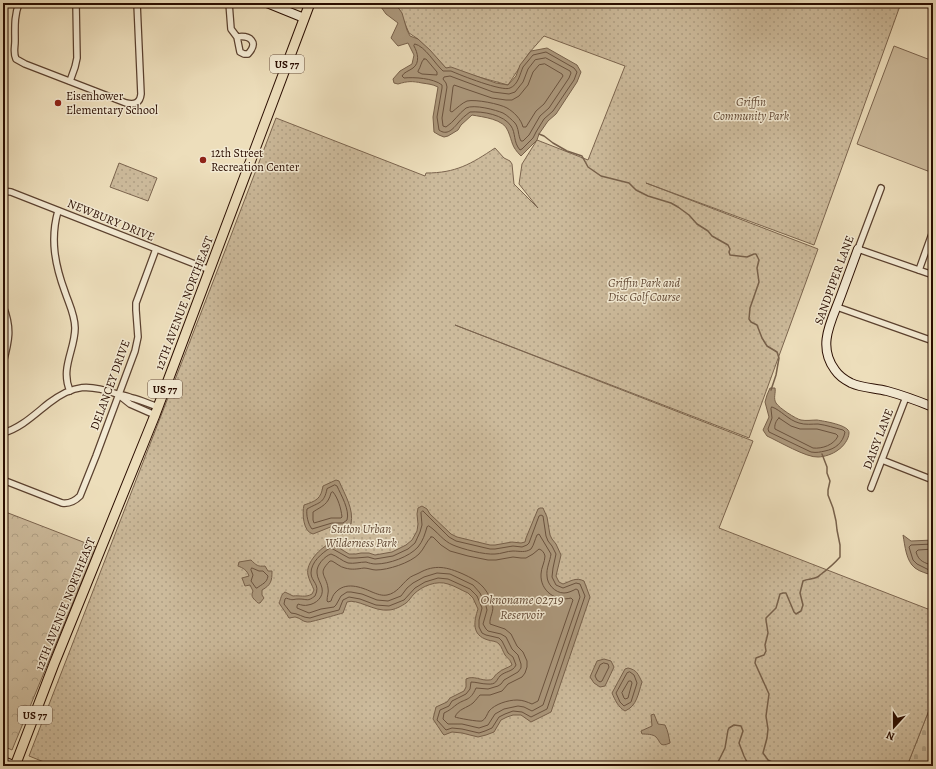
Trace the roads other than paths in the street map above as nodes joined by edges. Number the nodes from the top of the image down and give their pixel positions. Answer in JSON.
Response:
{"nodes":[{"id":1,"x":19,"y":3,"type":"edge"},
{"id":2,"x":55,"y":3,"type":"edge"},
{"id":3,"x":76,"y":3,"type":"edge"},
{"id":4,"x":90,"y":3,"type":"edge"},
{"id":5,"x":137,"y":3,"type":"edge"},
{"id":6,"x":229,"y":3,"type":"edge"},
{"id":7,"x":267,"y":3,"type":"edge"},
{"id":8,"x":310,"y":3,"type":"edge"},
{"id":9,"x":304,"y":18,"type":"junction"},
{"id":10,"x":236,"y":37,"type":"dead end"},
{"id":11,"x":70,"y":81,"type":"junction"},
{"id":12,"x":881,"y":188,"type":"dead end"},
{"id":13,"x":3,"y":191,"type":"edge"},
{"id":14,"x":58,"y":211,"type":"junction"},
{"id":15,"x":933,"y":231,"type":"edge"},
{"id":16,"x":156,"y":249,"type":"junction"},
{"id":17,"x":858,"y":249,"type":"junction"},
{"id":18,"x":210,"y":270,"type":"junction"},
{"id":19,"x":919,"y":270,"type":"junction"},
{"id":20,"x":933,"y":275,"type":"edge"},
{"id":21,"x":72,"y":289,"type":"dead end"},
{"id":22,"x":65,"y":292,"type":"junction"},
{"id":23,"x":3,"y":306,"type":"edge"},
{"id":24,"x":837,"y":307,"type":"junction"},
{"id":25,"x":933,"y":341,"type":"edge"},
{"id":26,"x":3,"y":363,"type":"edge"},
{"id":27,"x":70,"y":391,"type":"junction"},
{"id":28,"x":118,"y":394,"type":"junction"},
{"id":29,"x":906,"y":397,"type":"junction"},
{"id":30,"x":933,"y":407,"type":"edge"},
{"id":31,"x":157,"y":411,"type":"junction"},
{"id":32,"x":3,"y":433,"type":"edge"},
{"id":33,"x":882,"y":460,"type":"junction"},
{"id":34,"x":3,"y":480,"type":"edge"},
{"id":35,"x":933,"y":480,"type":"edge"},
{"id":36,"x":871,"y":488,"type":"dead end"},
{"id":37,"x":3,"y":761,"type":"edge"},
{"id":38,"x":16,"y":766,"type":"edge"}],
"edges":[{"from":1,"to":11,"type":"street"},
{"from":2,"to":3,"type":"street"},
{"from":3,"to":4,"type":"street"},
{"from":3,"to":11,"type":"street"},
{"from":5,"to":11,"type":"street"},
{"from":6,"to":10,"type":"street"},
{"from":7,"to":9,"type":"street"},
{"from":8,"to":9,"type":"main road","name":"12TH AVENUE NORTHEAST","number":"US 77"},
{"from":9,"to":18,"type":"main road","name":"12TH AVENUE NORTHEAST","number":"US 77"},
{"from":12,"to":17,"type":"street","name":"SANDPIPER LANE"},
{"from":13,"to":14,"type":"street","name":"NEWBURY DRIVE"},
{"from":14,"to":16,"type":"street","name":"NEWBURY DRIVE"},
{"from":14,"to":22,"type":"street"},
{"from":15,"to":19,"type":"street"},
{"from":16,"to":18,"type":"street","name":"NEWBURY DRIVE"},
{"from":16,"to":28,"type":"street","name":"DELANCEY DRIVE"},
{"from":17,"to":19,"type":"street"},
{"from":17,"to":24,"type":"street","name":"SANDPIPER LANE"},
{"from":18,"to":31,"type":"main road","name":"12TH AVENUE NORTHEAST","number":"US 77"},
{"from":19,"to":20,"type":"street"},
{"from":21,"to":22,"type":"street"},
{"from":22,"to":27,"type":"street"},
{"from":23,"to":26,"type":"street"},
{"from":24,"to":25,"type":"street"},
{"from":24,"to":29,"type":"street","name":"SANDPIPER LANE"},
{"from":27,"to":28,"type":"street"},
{"from":27,"to":32,"type":"street"},
{"from":28,"to":31,"type":"street"},
{"from":28,"to":34,"type":"street","name":"DELANCEY DRIVE"},
{"from":29,"to":30,"type":"street","name":"SANDPIPER LANE"},
{"from":29,"to":33,"type":"street","name":"DAISY LANE"},
{"from":31,"to":38,"type":"main road","name":"12TH AVENUE NORTHEAST","number":"US 77"},
{"from":33,"to":35,"type":"street"},
{"from":33,"to":36,"type":"street","name":"DAISY LANE"},
{"from":37,"to":38,"type":"street"}]}
